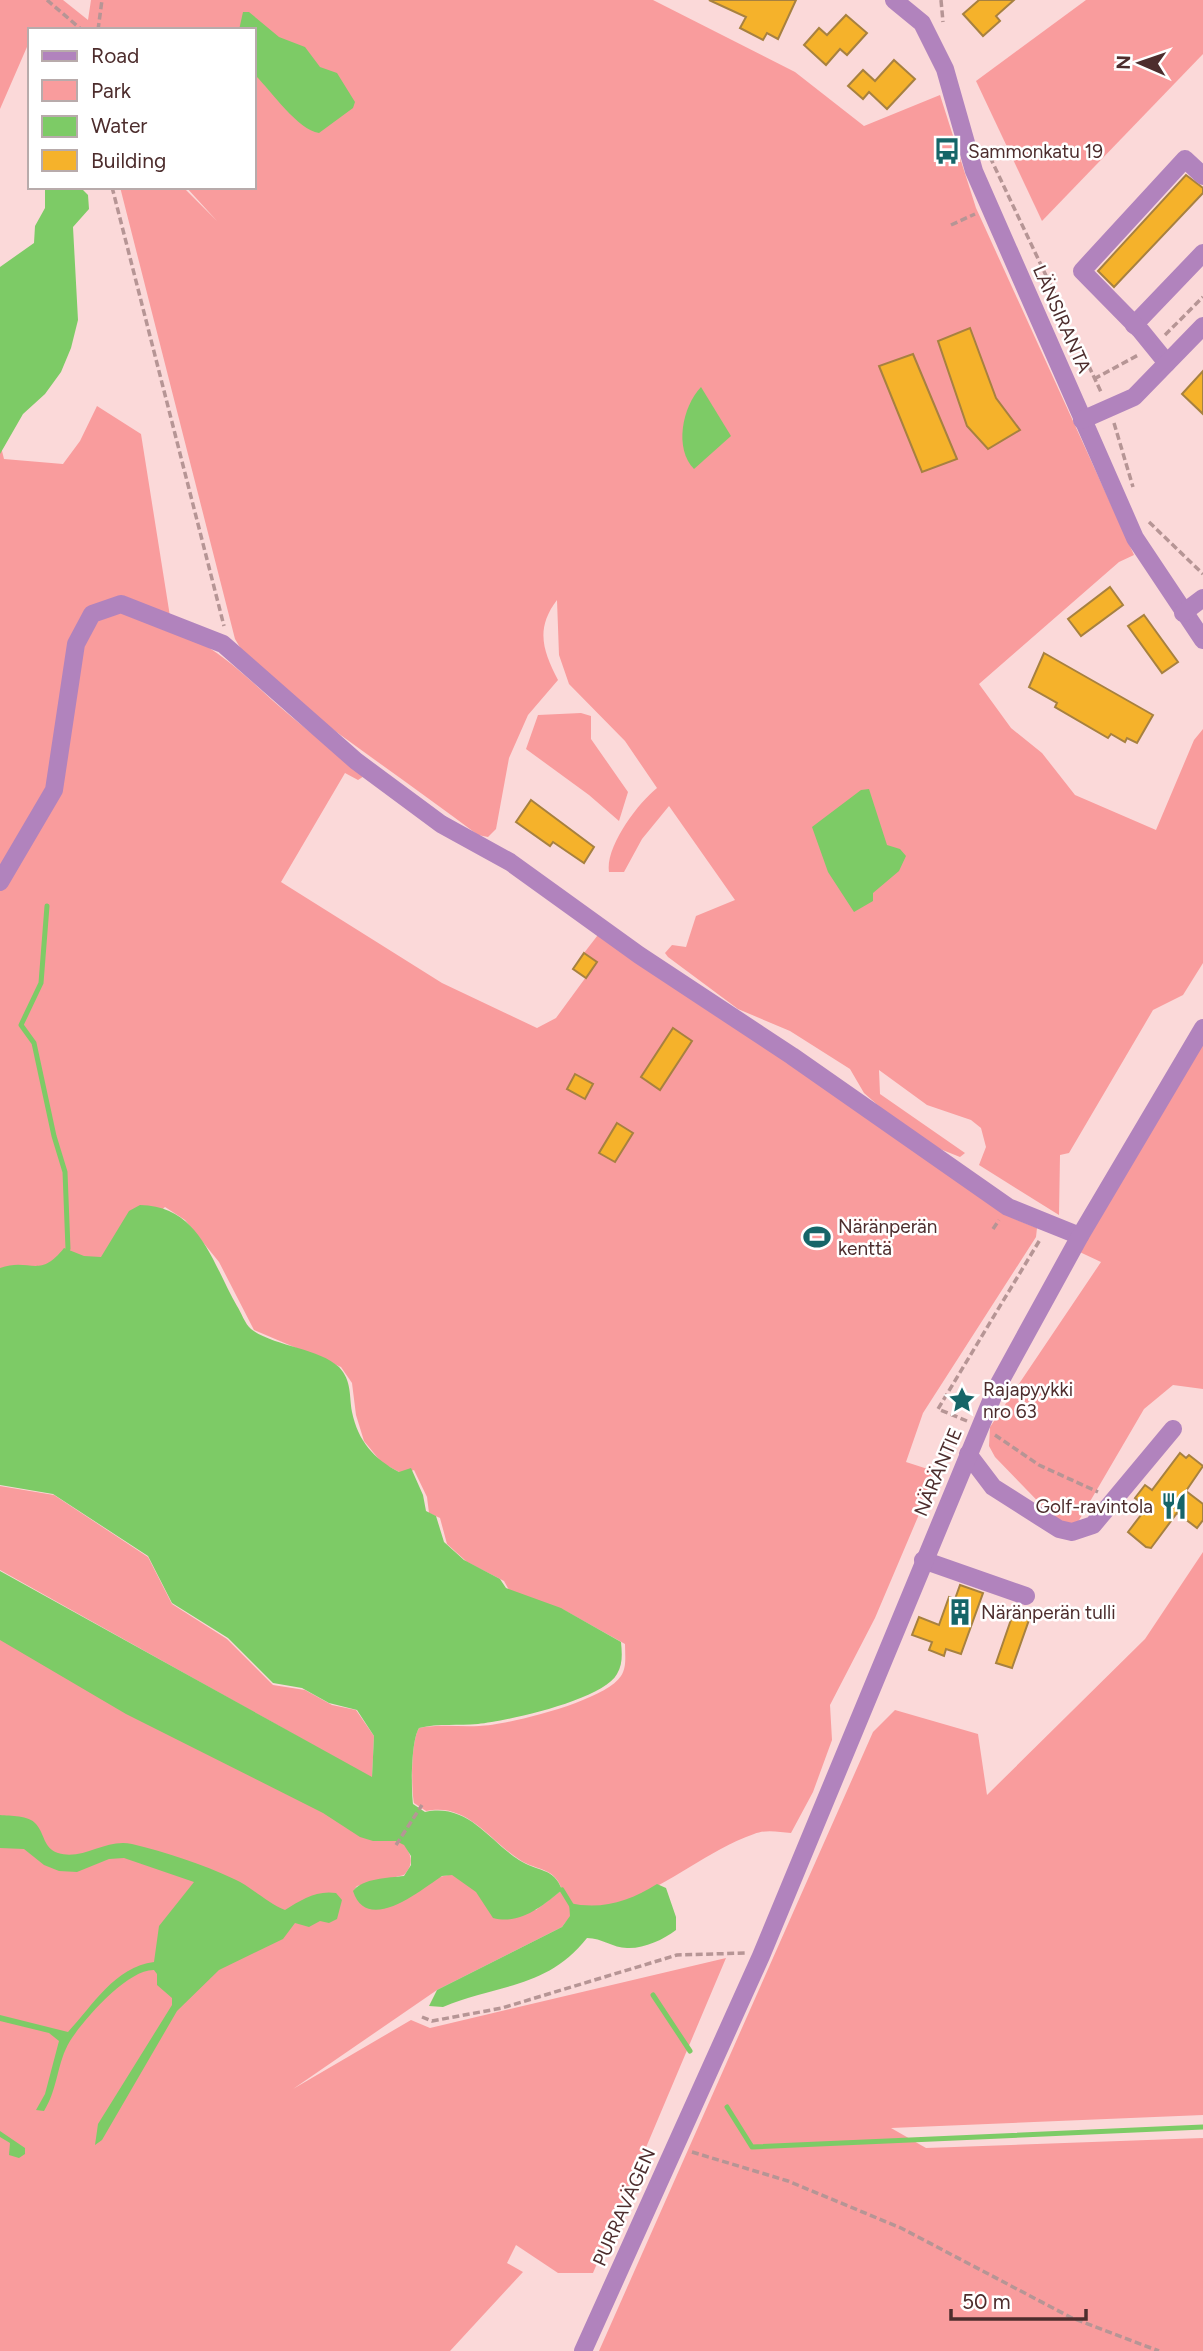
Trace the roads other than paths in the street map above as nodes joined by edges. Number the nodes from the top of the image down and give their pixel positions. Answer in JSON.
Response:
{"nodes":[{"id":1,"x":903,"y":2,"type":"edge"},
{"id":2,"x":1203,"y":176,"type":"edge"},
{"id":3,"x":1203,"y":253,"type":"edge"},
{"id":4,"x":1135,"y":325,"type":"junction"},
{"id":5,"x":1203,"y":326,"type":"edge"},
{"id":6,"x":1167,"y":363,"type":"junction"},
{"id":7,"x":1082,"y":420,"type":"junction"},
{"id":8,"x":1203,"y":598,"type":"edge"},
{"id":9,"x":1183,"y":613,"type":"junction"},
{"id":10,"x":1203,"y":640,"type":"edge"},
{"id":11,"x":0,"y":882,"type":"edge"},
{"id":12,"x":1203,"y":1028,"type":"edge"},
{"id":13,"x":1080,"y":1236,"type":"junction"},
{"id":14,"x":1173,"y":1429,"type":"dead end"},
{"id":15,"x":968,"y":1454,"type":"junction"},
{"id":16,"x":923,"y":1560,"type":"junction"},
{"id":17,"x":1026,"y":1596,"type":"dead end"},
{"id":18,"x":761,"y":1956,"type":"joint"},
{"id":19,"x":583,"y":2351,"type":"edge"}],
"edges":[{"from":1,"to":7,"type":"street","name":"LÄNSIRANTA"},
{"from":2,"to":4,"type":"street"},
{"from":3,"to":4,"type":"street"},
{"from":4,"to":6,"type":"street"},
{"from":5,"to":6,"type":"street"},
{"from":6,"to":7,"type":"street"},
{"from":7,"to":9,"type":"street","name":"LÄNSIRANTA"},
{"from":8,"to":9,"type":"street"},
{"from":9,"to":10,"type":"street","name":"LÄNSIRANTA"},
{"from":11,"to":13,"type":"street"},
{"from":12,"to":13,"type":"street","name":"NÄRÄNTIE"},
{"from":13,"to":15,"type":"street","name":"NÄRÄNTIE"},
{"from":14,"to":15,"type":"street"},
{"from":15,"to":16,"type":"street","name":"NÄRÄNTIE"},
{"from":16,"to":17,"type":"street"},
{"from":16,"to":18,"type":"street","name":"NÄRÄNTIE"},
{"from":18,"to":19,"type":"street","name":"PURRAVÄGEN"}]}
